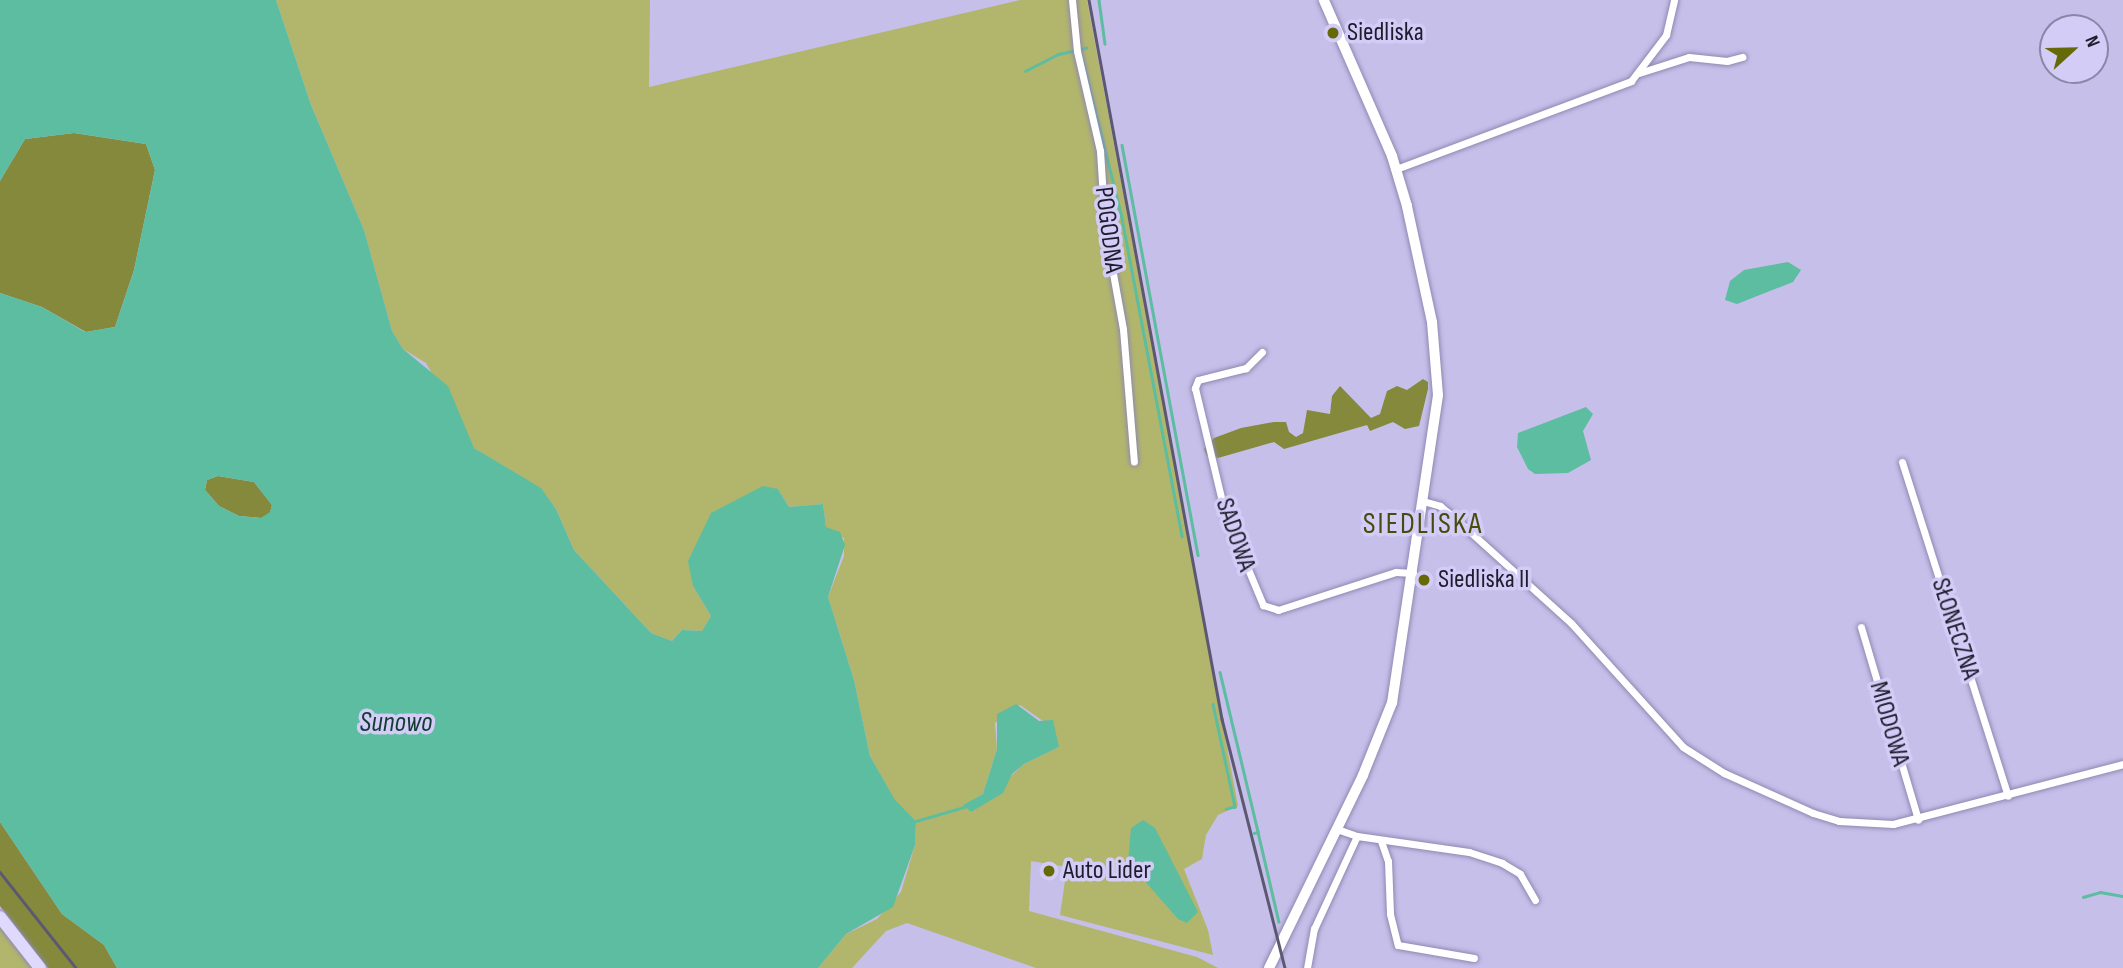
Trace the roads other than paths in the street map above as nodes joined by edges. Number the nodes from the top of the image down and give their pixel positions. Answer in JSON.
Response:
{"nodes":[{"id":1,"x":1072,"y":0,"type":"edge"},
{"id":2,"x":1324,"y":0,"type":"edge"},
{"id":3,"x":1674,"y":0,"type":"edge"},
{"id":4,"x":1742,"y":57,"type":"dead end"},
{"id":5,"x":1638,"y":74,"type":"junction"},
{"id":6,"x":1396,"y":169,"type":"junction"},
{"id":7,"x":1262,"y":352,"type":"dead end"},
{"id":8,"x":1134,"y":462,"type":"dead end"},
{"id":9,"x":1902,"y":462,"type":"dead end"},
{"id":10,"x":1423,"y":501,"type":"junction"},
{"id":11,"x":1413,"y":573,"type":"junction"},
{"id":12,"x":1861,"y":627,"type":"dead end"},
{"id":13,"x":2123,"y":764,"type":"edge"},
{"id":14,"x":2008,"y":796,"type":"junction"},
{"id":15,"x":1918,"y":820,"type":"junction"},
{"id":16,"x":1337,"y":829,"type":"junction"},
{"id":17,"x":1357,"y":836,"type":"junction"},
{"id":18,"x":1381,"y":841,"type":"junction"},
{"id":19,"x":1535,"y":900,"type":"dead end"},
{"id":20,"x":0,"y":916,"type":"edge"},
{"id":21,"x":1474,"y":958,"type":"dead end"},
{"id":22,"x":40,"y":968,"type":"edge"},
{"id":23,"x":1269,"y":968,"type":"edge"},
{"id":24,"x":1307,"y":968,"type":"edge"}],
"edges":[{"from":1,"to":8,"type":"street","name":"POGODNA"},
{"from":2,"to":6,"type":"main road"},
{"from":3,"to":5,"type":"street"},
{"from":4,"to":5,"type":"street"},
{"from":5,"to":6,"type":"street"},
{"from":6,"to":10,"type":"main road"},
{"from":7,"to":11,"type":"street","name":"SADOWA"},
{"from":9,"to":14,"type":"street","name":"SŁONECZNA"},
{"from":10,"to":11,"type":"main road"},
{"from":10,"to":15,"type":"street"},
{"from":11,"to":16,"type":"main road"},
{"from":12,"to":15,"type":"street","name":"MIODOWA"},
{"from":13,"to":14,"type":"street"},
{"from":14,"to":15,"type":"street"},
{"from":16,"to":17,"type":"street"},
{"from":16,"to":23,"type":"main road"},
{"from":17,"to":18,"type":"street"},
{"from":17,"to":24,"type":"street"},
{"from":18,"to":19,"type":"street"},
{"from":18,"to":21,"type":"street"},
{"from":20,"to":22,"type":"main road"}]}
